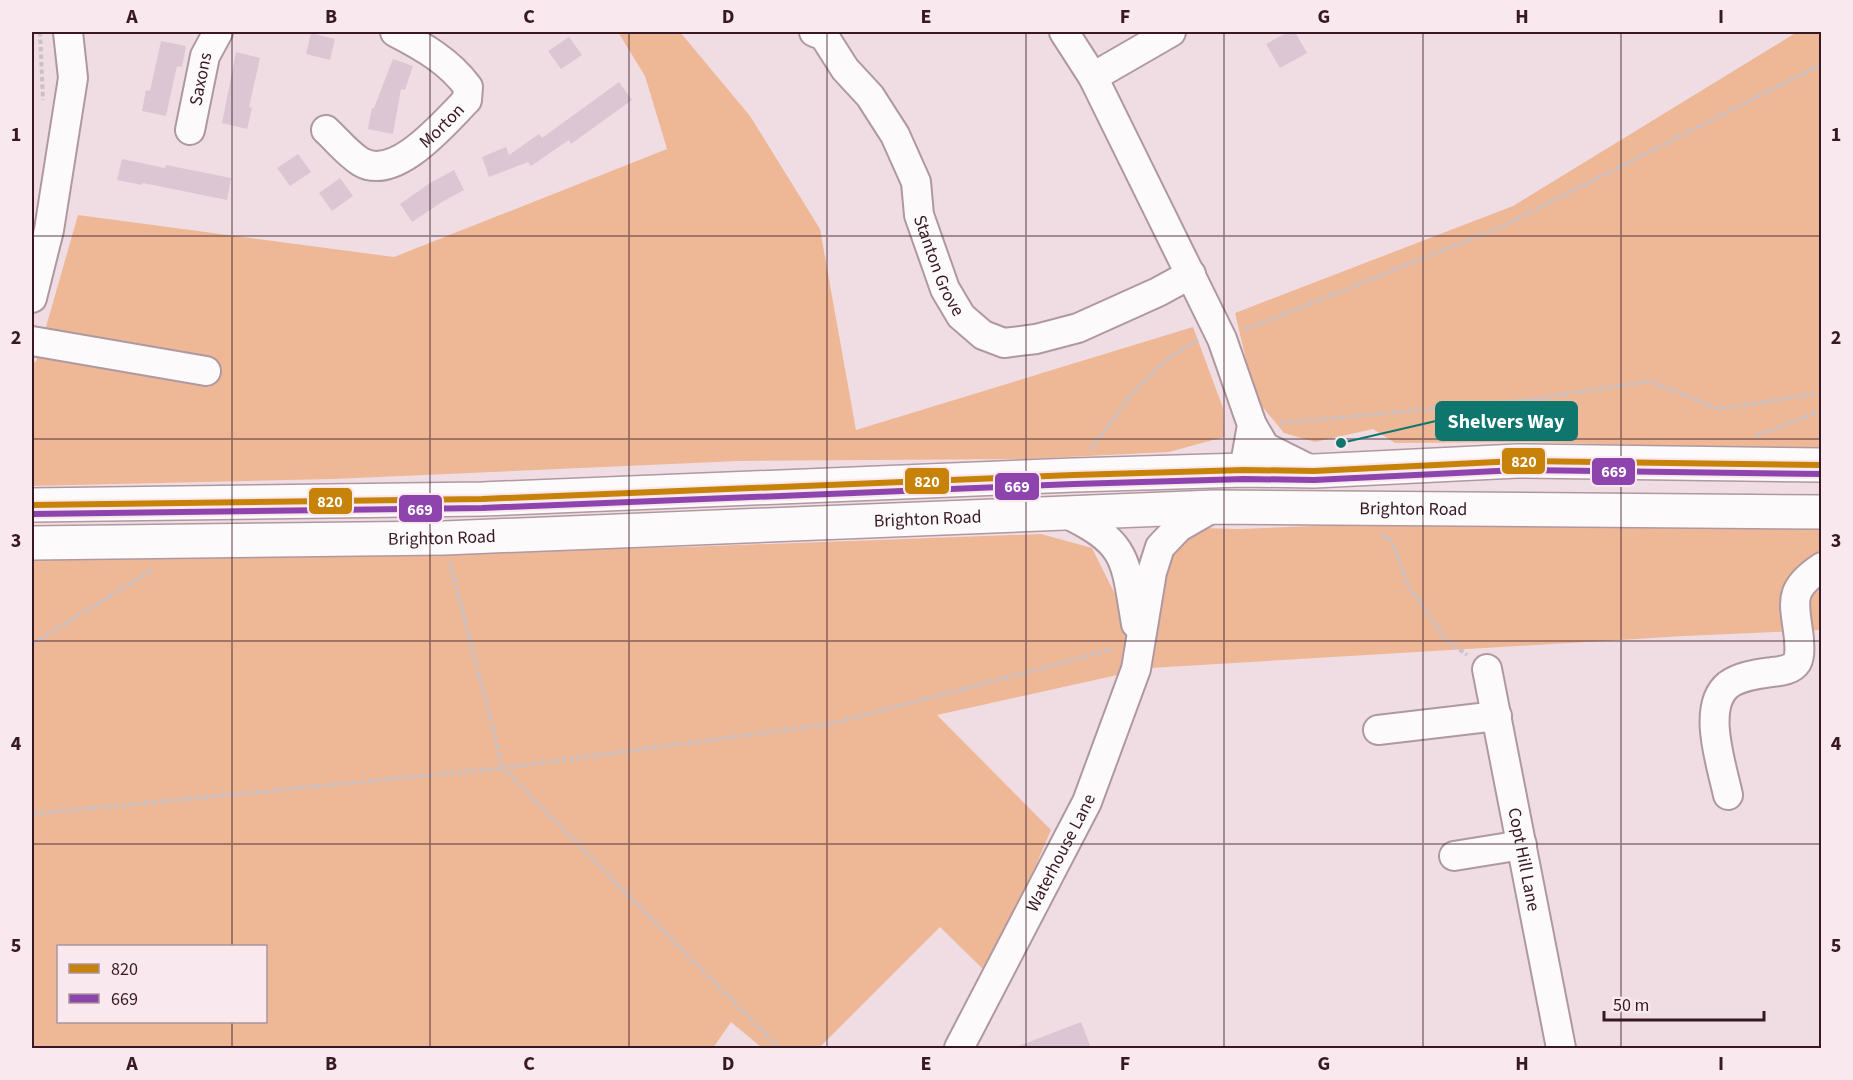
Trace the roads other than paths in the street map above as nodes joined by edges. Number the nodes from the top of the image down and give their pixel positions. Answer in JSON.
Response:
{"nodes":[{"id":1,"x":68,"y":32,"type":"edge"},
{"id":2,"x":218,"y":32,"type":"edge"},
{"id":3,"x":395,"y":32,"type":"edge"},
{"id":4,"x":814,"y":32,"type":"edge"},
{"id":5,"x":1064,"y":32,"type":"edge"},
{"id":6,"x":1171,"y":32,"type":"edge"},
{"id":7,"x":1093,"y":77,"type":"junction"},
{"id":8,"x":190,"y":130,"type":"dead end"},
{"id":9,"x":326,"y":130,"type":"dead end"},
{"id":10,"x":1191,"y":274,"type":"junction"},
{"id":11,"x":32,"y":298,"type":"edge"},
{"id":12,"x":32,"y":341,"type":"edge"},
{"id":13,"x":206,"y":371,"type":"dead end"},
{"id":14,"x":1252,"y":425,"type":"junction"},
{"id":15,"x":1821,"y":465,"type":"edge"},
{"id":16,"x":1244,"y":470,"type":"junction"},
{"id":17,"x":1314,"y":471,"type":"junction"},
{"id":18,"x":32,"y":505,"type":"edge"},
{"id":19,"x":1215,"y":507,"type":"junction"},
{"id":20,"x":1332,"y":508,"type":"junction"},
{"id":21,"x":1821,"y":512,"type":"edge"},
{"id":22,"x":1065,"y":513,"type":"junction"},
{"id":23,"x":32,"y":543,"type":"edge"},
{"id":24,"x":1821,"y":567,"type":"edge"},
{"id":25,"x":1141,"y":646,"type":"junction"},
{"id":26,"x":1487,"y":669,"type":"road end"},
{"id":27,"x":1497,"y":716,"type":"junction"},
{"id":28,"x":1378,"y":730,"type":"dead end"},
{"id":29,"x":1728,"y":795,"type":"dead end"},
{"id":30,"x":1522,"y":845,"type":"junction"},
{"id":31,"x":1454,"y":856,"type":"dead end"},
{"id":32,"x":959,"y":1048,"type":"edge"},
{"id":33,"x":1561,"y":1048,"type":"edge"}],
"edges":[{"from":1,"to":11,"type":"street"},
{"from":2,"to":8,"type":"street","name":"Saxons"},
{"from":3,"to":9,"type":"street","name":"Morton"},
{"from":4,"to":10,"type":"street","name":"Stanton Grove"},
{"from":5,"to":7,"type":"street"},
{"from":6,"to":7,"type":"street"},
{"from":7,"to":10,"type":"street"},
{"from":10,"to":14,"type":"street"},
{"from":12,"to":13,"type":"street"},
{"from":14,"to":16,"type":"street"},
{"from":14,"to":17,"type":"street"},
{"from":15,"to":17,"type":"highway","name":"Brighton Road"},
{"from":16,"to":17,"type":"highway","name":"Brighton Road"},
{"from":16,"to":18,"type":"highway","name":"Brighton Road"},
{"from":16,"to":20,"type":"highway"},
{"from":19,"to":20,"type":"highway","name":"Brighton Road"},
{"from":19,"to":22,"type":"highway","name":"Brighton Road"},
{"from":19,"to":25,"type":"street","name":"Waterhouse Lane"},
{"from":20,"to":21,"type":"highway","name":"Brighton Road"},
{"from":22,"to":23,"type":"highway","name":"Brighton Road"},
{"from":22,"to":25,"type":"street","name":"Waterhouse Lane"},
{"from":24,"to":29,"type":"street"},
{"from":25,"to":32,"type":"street","name":"Waterhouse Lane"},
{"from":26,"to":27,"type":"street","name":"Copt Hill Lane"},
{"from":27,"to":28,"type":"street"},
{"from":27,"to":30,"type":"street","name":"Copt Hill Lane"},
{"from":30,"to":31,"type":"street"},
{"from":30,"to":33,"type":"street","name":"Copt Hill Lane"}]}
